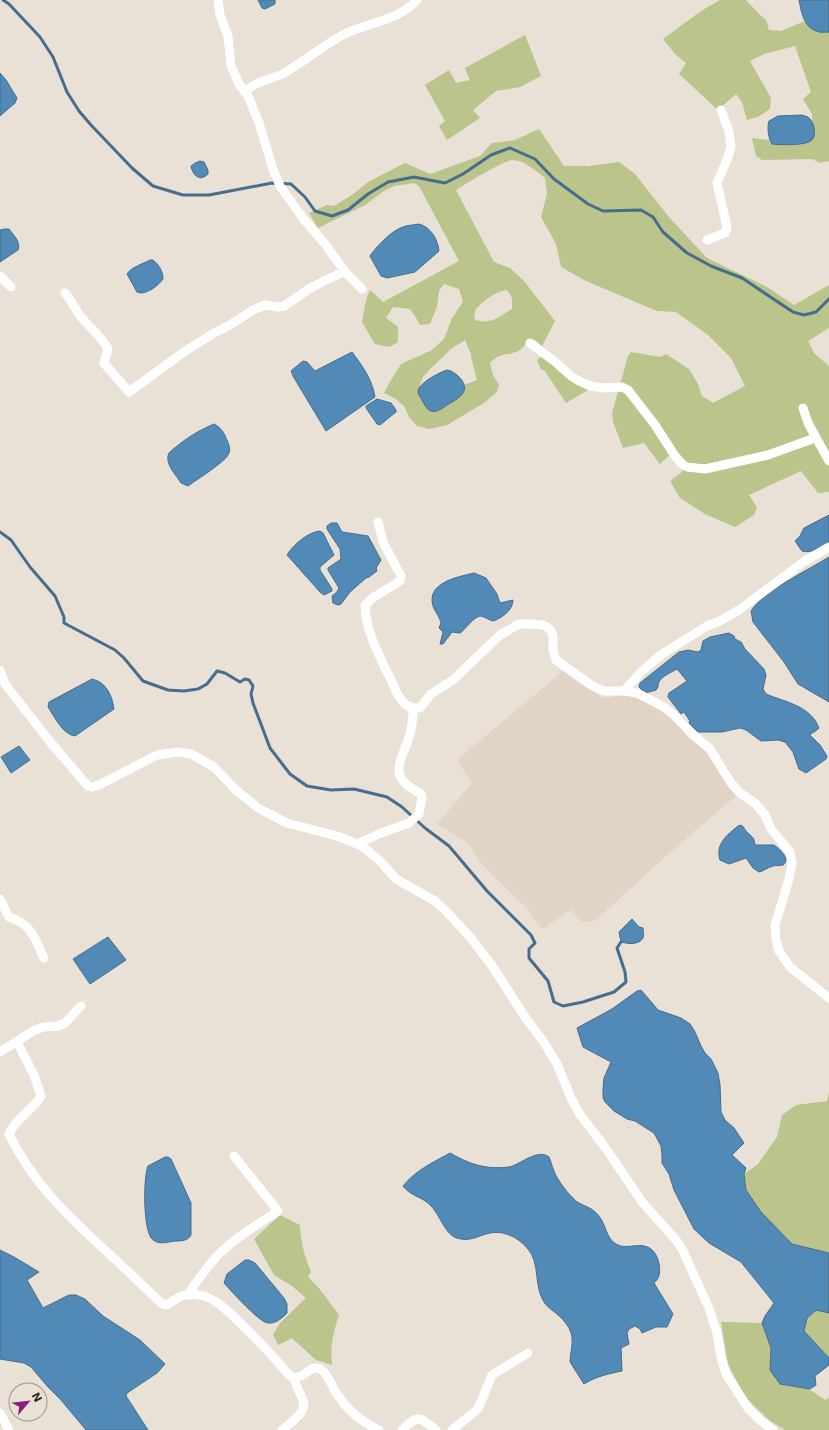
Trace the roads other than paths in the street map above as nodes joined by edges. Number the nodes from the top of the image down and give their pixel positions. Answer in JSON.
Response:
{"nodes":[{"id":1,"x":218,"y":0,"type":"edge"},
{"id":2,"x":418,"y":0,"type":"edge"},
{"id":3,"x":245,"y":92,"type":"junction"},
{"id":4,"x":721,"y":110,"type":"dead end"},
{"id":5,"x":707,"y":240,"type":"dead end"},
{"id":6,"x":345,"y":271,"type":"junction"},
{"id":7,"x":0,"y":276,"type":"edge"},
{"id":8,"x":11,"y":287,"type":"dead end"},
{"id":9,"x":362,"y":288,"type":"dead end"},
{"id":10,"x":65,"y":293,"type":"dead end"},
{"id":11,"x":530,"y":343,"type":"dead end"},
{"id":12,"x":803,"y":408,"type":"dead end"},
{"id":13,"x":815,"y":438,"type":"junction"},
{"id":14,"x":829,"y":461,"type":"edge"},
{"id":15,"x":378,"y":522,"type":"dead end"},
{"id":16,"x":829,"y":547,"type":"edge"},
{"id":17,"x":0,"y":670,"type":"edge"},
{"id":18,"x":3,"y":685,"type":"edge"},
{"id":19,"x":624,"y":691,"type":"junction"},
{"id":20,"x":413,"y":709,"type":"junction"},
{"id":21,"x":357,"y":844,"type":"junction"},
{"id":22,"x":0,"y":899,"type":"edge"},
{"id":23,"x":44,"y":958,"type":"dead end"},
{"id":24,"x":829,"y":998,"type":"edge"},
{"id":25,"x":81,"y":1006,"type":"dead end"},
{"id":26,"x":17,"y":1042,"type":"junction"},
{"id":27,"x":0,"y":1052,"type":"edge"},
{"id":28,"x":234,"y":1156,"type":"dead end"},
{"id":29,"x":188,"y":1294,"type":"junction"},
{"id":30,"x":528,"y":1353,"type":"dead end"},
{"id":31,"x":294,"y":1378,"type":"junction"},
{"id":32,"x":0,"y":1413,"type":"edge"},
{"id":33,"x":9,"y":1430,"type":"edge"},
{"id":34,"x":282,"y":1430,"type":"edge"},
{"id":35,"x":379,"y":1430,"type":"edge"},
{"id":36,"x":402,"y":1430,"type":"edge"},
{"id":37,"x":436,"y":1430,"type":"edge"},
{"id":38,"x":452,"y":1430,"type":"edge"},
{"id":39,"x":774,"y":1430,"type":"edge"}],
"edges":[{"from":1,"to":3,"type":"street"},
{"from":2,"to":3,"type":"street"},
{"from":3,"to":6,"type":"street"},
{"from":4,"to":5,"type":"street"},
{"from":6,"to":9,"type":"street"},
{"from":6,"to":10,"type":"street"},
{"from":7,"to":8,"type":"street"},
{"from":11,"to":13,"type":"street"},
{"from":12,"to":13,"type":"street"},
{"from":13,"to":14,"type":"street"},
{"from":15,"to":20,"type":"street"},
{"from":16,"to":19,"type":"street"},
{"from":17,"to":18,"type":"street"},
{"from":18,"to":21,"type":"street"},
{"from":19,"to":20,"type":"street"},
{"from":19,"to":24,"type":"street"},
{"from":20,"to":21,"type":"street"},
{"from":21,"to":39,"type":"street"},
{"from":22,"to":23,"type":"street"},
{"from":25,"to":26,"type":"street"},
{"from":26,"to":27,"type":"street"},
{"from":26,"to":29,"type":"street"},
{"from":28,"to":29,"type":"street"},
{"from":29,"to":31,"type":"street"},
{"from":30,"to":38,"type":"street"},
{"from":31,"to":34,"type":"street"},
{"from":31,"to":35,"type":"street"},
{"from":32,"to":33,"type":"street"},
{"from":36,"to":37,"type":"street"}]}
